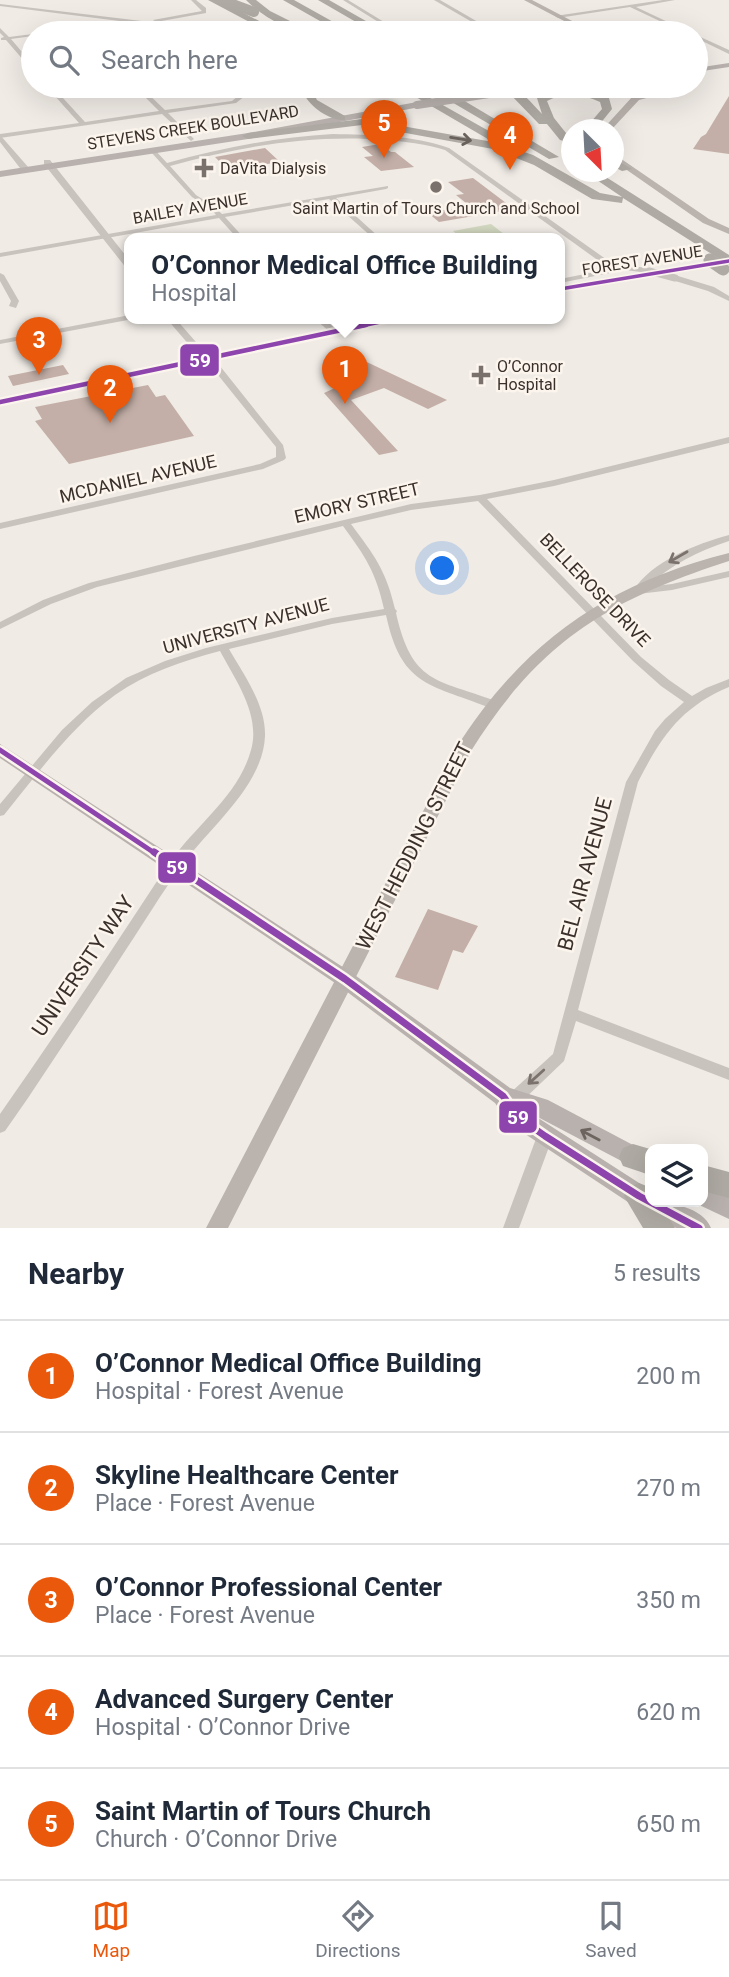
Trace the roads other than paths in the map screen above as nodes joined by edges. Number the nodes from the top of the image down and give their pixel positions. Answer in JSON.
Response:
{"nodes":[{"id":1,"x":193,"y":0,"type":"edge"},
{"id":2,"x":212,"y":0,"type":"edge"},
{"id":3,"x":223,"y":0,"type":"edge"},
{"id":4,"x":287,"y":0,"type":"edge"},
{"id":5,"x":319,"y":0,"type":"edge"},
{"id":6,"x":345,"y":0,"type":"edge"},
{"id":7,"x":436,"y":0,"type":"edge"},
{"id":8,"x":527,"y":0,"type":"edge"},
{"id":9,"x":673,"y":0,"type":"edge"},
{"id":10,"x":275,"y":2,"type":"dead end"},
{"id":11,"x":252,"y":4,"type":"edge"},
{"id":12,"x":0,"y":5,"type":"edge"},
{"id":13,"x":631,"y":6,"type":"junction"},
{"id":14,"x":558,"y":16,"type":"junction"},
{"id":15,"x":133,"y":21,"type":"edge"},
{"id":16,"x":149,"y":21,"type":"edge"},
{"id":17,"x":253,"y":21,"type":"edge"},
{"id":18,"x":262,"y":21,"type":"edge"},
{"id":19,"x":278,"y":21,"type":"edge"},
{"id":20,"x":284,"y":21,"type":"edge"},
{"id":21,"x":311,"y":21,"type":"edge"},
{"id":22,"x":326,"y":21,"type":"edge"},
{"id":23,"x":342,"y":21,"type":"edge"},
{"id":24,"x":361,"y":21,"type":"edge"},
{"id":25,"x":379,"y":21,"type":"edge"},
{"id":26,"x":473,"y":21,"type":"edge"},
{"id":27,"x":568,"y":21,"type":"edge"},
{"id":28,"x":663,"y":21,"type":"edge"},
{"id":29,"x":0,"y":30,"type":"edge"},
{"id":30,"x":4,"y":39,"type":"edge"},
{"id":31,"x":708,"y":42,"type":"edge"},
{"id":32,"x":729,"y":52,"type":"edge"},
{"id":33,"x":21,"y":56,"type":"edge"},
{"id":34,"x":729,"y":58,"type":"edge"},
{"id":35,"x":708,"y":61,"type":"edge"},
{"id":36,"x":729,"y":65,"type":"edge"},
{"id":37,"x":708,"y":68,"type":"edge"},
{"id":38,"x":60,"y":98,"type":"edge"},
{"id":39,"x":149,"y":98,"type":"edge"},
{"id":40,"x":239,"y":98,"type":"edge"},
{"id":41,"x":311,"y":98,"type":"edge"},
{"id":42,"x":325,"y":98,"type":"edge"},
{"id":43,"x":423,"y":98,"type":"edge"},
{"id":44,"x":438,"y":98,"type":"edge"},
{"id":45,"x":441,"y":98,"type":"edge"},
{"id":46,"x":452,"y":98,"type":"edge"},
{"id":47,"x":465,"y":98,"type":"edge"},
{"id":48,"x":514,"y":98,"type":"edge"},
{"id":49,"x":544,"y":98,"type":"edge"},
{"id":50,"x":596,"y":98,"type":"edge"},
{"id":51,"x":624,"y":98,"type":"edge"},
{"id":52,"x":638,"y":98,"type":"edge"},
{"id":53,"x":471,"y":108,"type":"junction"},
{"id":54,"x":164,"y":113,"type":"junction"},
{"id":55,"x":343,"y":115,"type":"junction"},
{"id":56,"x":598,"y":119,"type":"edge"},
{"id":57,"x":607,"y":119,"type":"edge"},
{"id":58,"x":616,"y":119,"type":"edge"},
{"id":59,"x":84,"y":124,"type":"junction"},
{"id":60,"x":561,"y":132,"type":"edge"},
{"id":61,"x":248,"y":136,"type":"junction"},
{"id":62,"x":561,"y":136,"type":"edge"},
{"id":63,"x":0,"y":137,"type":"edge"},
{"id":64,"x":191,"y":139,"type":"junction"},
{"id":65,"x":175,"y":142,"type":"junction"},
{"id":66,"x":153,"y":151,"type":"junction"},
{"id":67,"x":561,"y":153,"type":"edge"},
{"id":68,"x":537,"y":162,"type":"junction"},
{"id":69,"x":561,"y":163,"type":"edge"},
{"id":70,"x":48,"y":164,"type":"junction"},
{"id":71,"x":167,"y":166,"type":"junction"},
{"id":72,"x":624,"y":166,"type":"edge"},
{"id":73,"x":24,"y":168,"type":"junction"},
{"id":74,"x":0,"y":172,"type":"edge"},
{"id":75,"x":624,"y":173,"type":"edge"},
{"id":76,"x":624,"y":174,"type":"edge"},
{"id":77,"x":591,"y":182,"type":"edge"},
{"id":78,"x":607,"y":182,"type":"edge"},
{"id":79,"x":386,"y":187,"type":"dead end"},
{"id":80,"x":668,"y":195,"type":"junction"},
{"id":81,"x":331,"y":197,"type":"junction"},
{"id":82,"x":618,"y":200,"type":"junction"},
{"id":83,"x":221,"y":216,"type":"junction"},
{"id":84,"x":729,"y":231,"type":"edge"},
{"id":85,"x":129,"y":233,"type":"edge"},
{"id":86,"x":236,"y":233,"type":"edge"},
{"id":87,"x":371,"y":233,"type":"edge"},
{"id":88,"x":564,"y":233,"type":"edge"},
{"id":89,"x":565,"y":233,"type":"edge"},
{"id":90,"x":124,"y":234,"type":"edge"},
{"id":91,"x":107,"y":237,"type":"junction"},
{"id":92,"x":702,"y":243,"type":"junction"},
{"id":93,"x":0,"y":255,"type":"edge"},
{"id":94,"x":124,"y":259,"type":"edge"},
{"id":95,"x":724,"y":263,"type":"edge"},
{"id":96,"x":616,"y":270,"type":"junction"},
{"id":97,"x":0,"y":275,"type":"edge"},
{"id":98,"x":565,"y":280,"type":"edge"},
{"id":99,"x":565,"y":288,"type":"edge"},
{"id":100,"x":729,"y":299,"type":"edge"},
{"id":101,"x":13,"y":306,"type":"dead end"},
{"id":102,"x":124,"y":318,"type":"edge"},
{"id":103,"x":175,"y":324,"type":"edge"},
{"id":104,"x":325,"y":324,"type":"edge"},
{"id":105,"x":372,"y":324,"type":"edge"},
{"id":106,"x":335,"y":332,"type":"junction"},
{"id":107,"x":0,"y":342,"type":"edge"},
{"id":108,"x":206,"y":359,"type":"junction"},
{"id":109,"x":0,"y":402,"type":"edge"},
{"id":110,"x":729,"y":440,"type":"edge"},
{"id":111,"x":480,"y":498,"type":"junction"},
{"id":112,"x":345,"y":523,"type":"junction"},
{"id":113,"x":0,"y":526,"type":"edge"},
{"id":114,"x":729,"y":538,"type":"edge"},
{"id":115,"x":729,"y":558,"type":"edge"},
{"id":116,"x":729,"y":574,"type":"edge"},
{"id":117,"x":636,"y":592,"type":"junction"},
{"id":118,"x":392,"y":611,"type":"junction"},
{"id":119,"x":592,"y":613,"type":"junction"},
{"id":120,"x":0,"y":626,"type":"edge"},
{"id":121,"x":223,"y":647,"type":"junction"},
{"id":122,"x":729,"y":683,"type":"edge"},
{"id":123,"x":690,"y":700,"type":"junction"},
{"id":124,"x":492,"y":704,"type":"junction"},
{"id":125,"x":0,"y":750,"type":"edge"},
{"id":126,"x":32,"y":771,"type":"junction"},
{"id":127,"x":0,"y":812,"type":"edge"},
{"id":128,"x":175,"y":865,"type":"junction"},
{"id":129,"x":345,"y":979,"type":"junction"},
{"id":130,"x":572,"y":1014,"type":"junction"},
{"id":131,"x":729,"y":1074,"type":"edge"},
{"id":132,"x":508,"y":1098,"type":"junction"},
{"id":133,"x":0,"y":1126,"type":"edge"},
{"id":134,"x":545,"y":1136,"type":"junction"},
{"id":135,"x":644,"y":1162,"type":"edge"},
{"id":136,"x":708,"y":1179,"type":"edge"},
{"id":137,"x":729,"y":1185,"type":"edge"},
{"id":138,"x":639,"y":1196,"type":"junction"},
{"id":139,"x":708,"y":1198,"type":"edge"},
{"id":140,"x":729,"y":1208,"type":"edge"},
{"id":141,"x":216,"y":1228,"type":"edge"},
{"id":142,"x":511,"y":1228,"type":"edge"},
{"id":143,"x":660,"y":1228,"type":"edge"},
{"id":144,"x":699,"y":1228,"type":"edge"}],
"edges":[{"from":1,"to":16,"type":"street"},
{"from":2,"to":17,"type":"highway"},
{"from":3,"to":11,"type":"highway","bridge":true},
{"from":3,"to":18,"type":"highway"},
{"from":4,"to":22,"type":"highway"},
{"from":5,"to":23,"type":"highway"},
{"from":5,"to":24,"type":"highway"},
{"from":6,"to":25,"type":"street"},
{"from":7,"to":26,"type":"street"},
{"from":8,"to":14,"type":"main road"},
{"from":9,"to":13,"type":"street"},
{"from":10,"to":21,"type":"highway"},
{"from":11,"to":19,"type":"highway"},
{"from":11,"to":20,"type":"highway"},
{"from":12,"to":15,"type":"street"},
{"from":13,"to":14,"type":"street"},
{"from":13,"to":28,"type":"street"},
{"from":14,"to":27,"type":"main road"},
{"from":29,"to":30,"type":"street"},
{"from":30,"to":33,"type":"street"},
{"from":31,"to":32,"type":"street"},
{"from":34,"to":35,"type":"main road"},
{"from":36,"to":37,"type":"main road"},
{"from":38,"to":59,"type":"street"},
{"from":39,"to":54,"type":"street"},
{"from":40,"to":54,"type":"street"},
{"from":41,"to":55,"type":"highway"},
{"from":42,"to":55,"type":"highway"},
{"from":43,"to":68,"type":"highway"},
{"from":44,"to":55,"type":"main road","name":"STEVENS CREEK BOULEVARD","bridge":true},
{"from":45,"to":53,"type":"highway"},
{"from":46,"to":53,"type":"highway"},
{"from":47,"to":67,"type":"highway"},
{"from":48,"to":62,"type":"highway"},
{"from":49,"to":60,"type":"highway"},
{"from":50,"to":56,"type":"highway"},
{"from":51,"to":57,"type":"main road"},
{"from":52,"to":58,"type":"main road"},
{"from":53,"to":69,"type":"highway"},
{"from":54,"to":59,"type":"street"},
{"from":54,"to":64,"type":"street"},
{"from":55,"to":61,"type":"main road","name":"STEVENS CREEK BOULEVARD"},
{"from":55,"to":64,"type":"main road","name":"STEVENS CREEK BOULEVARD"},
{"from":59,"to":63,"type":"street"},
{"from":61,"to":66,"type":"main road","name":"STEVENS CREEK BOULEVARD"},
{"from":61,"to":68,"type":"highway","one_way":true},
{"from":63,"to":73,"type":"street"},
{"from":64,"to":65,"type":"main road","name":"STEVENS CREEK BOULEVARD"},
{"from":65,"to":66,"type":"main road"},
{"from":65,"to":70,"type":"main road","name":"STEVENS CREEK BOULEVARD"},
{"from":66,"to":70,"type":"main road","name":"STEVENS CREEK BOULEVARD"},
{"from":66,"to":71,"type":"street"},
{"from":68,"to":82,"type":"highway"},
{"from":70,"to":73,"type":"main road","name":"STEVENS CREEK BOULEVARD"},
{"from":70,"to":91,"type":"street"},
{"from":71,"to":83,"type":"street"},
{"from":71,"to":88,"type":"street"},
{"from":72,"to":80,"type":"main road"},
{"from":73,"to":74,"type":"main road","name":"STEVENS CREEK BOULEVARD"},
{"from":75,"to":80,"type":"main road"},
{"from":76,"to":92,"type":"highway"},
{"from":77,"to":82,"type":"highway"},
{"from":78,"to":92,"type":"highway"},
{"from":79,"to":81,"type":"street","name":"BAILEY AVENUE"},
{"from":80,"to":84,"type":"main road"},
{"from":81,"to":83,"type":"street","name":"BAILEY AVENUE"},
{"from":81,"to":87,"type":"street"},
{"from":82,"to":95,"type":"highway"},
{"from":83,"to":85,"type":"street","name":"BAILEY AVENUE"},
{"from":83,"to":86,"type":"street"},
{"from":89,"to":96,"type":"street"},
{"from":90,"to":91,"type":"street","name":"BAILEY AVENUE"},
{"from":91,"to":93,"type":"street","name":"BAILEY AVENUE"},
{"from":91,"to":94,"type":"street"},
{"from":92,"to":95,"type":"highway"},
{"from":95,"to":99,"type":"main road","name":"FOREST AVENUE"},
{"from":96,"to":98,"type":"street"},
{"from":96,"to":100,"type":"street","bridge":true},
{"from":97,"to":101,"type":"street"},
{"from":102,"to":107,"type":"street"},
{"from":103,"to":108,"type":"street"},
{"from":104,"to":106,"type":"street"},
{"from":105,"to":106,"type":"main road"},
{"from":106,"to":108,"type":"main road"},
{"from":108,"to":109,"type":"main road"},
{"from":108,"to":113,"type":"street","name":"MCDANIEL AVENUE"},
{"from":110,"to":111,"type":"street","name":"EMORY STREET"},
{"from":111,"to":112,"type":"street","name":"EMORY STREET"},
{"from":111,"to":119,"type":"street","name":"BELLEROSE DRIVE"},
{"from":112,"to":118,"type":"street"},
{"from":112,"to":120,"type":"street","name":"EMORY STREET"},
{"from":114,"to":117,"type":"street","name":"WEST HEDDING STREET","one_way":true},
{"from":115,"to":117,"type":"main road","name":"WEST HEDDING STREET"},
{"from":116,"to":117,"type":"street","name":"WEST HEDDING STREET"},
{"from":117,"to":119,"type":"main road","name":"WEST HEDDING STREET"},
{"from":118,"to":121,"type":"street","name":"UNIVERSITY AVENUE"},
{"from":118,"to":124,"type":"street"},
{"from":119,"to":123,"type":"street","name":"BELLEROSE DRIVE"},
{"from":119,"to":124,"type":"main road","name":"WEST HEDDING STREET"},
{"from":121,"to":126,"type":"street","name":"UNIVERSITY AVENUE"},
{"from":121,"to":128,"type":"street","name":"UNIVERSITY WAY"},
{"from":122,"to":123,"type":"street","name":"BEL AIR AVENUE"},
{"from":123,"to":130,"type":"street","name":"BEL AIR AVENUE"},
{"from":124,"to":129,"type":"main road","name":"WEST HEDDING STREET"},
{"from":125,"to":126,"type":"main road"},
{"from":126,"to":127,"type":"street","name":"UNIVERSITY AVENUE"},
{"from":126,"to":128,"type":"main road"},
{"from":128,"to":129,"type":"main road"},
{"from":128,"to":133,"type":"street","name":"UNIVERSITY WAY"},
{"from":129,"to":132,"type":"main road"},
{"from":129,"to":141,"type":"main road","name":"WEST HEDDING STREET"},
{"from":130,"to":131,"type":"street"},
{"from":130,"to":132,"type":"street","name":"BEL AIR AVENUE","one_way":true},
{"from":132,"to":134,"type":"main road"},
{"from":135,"to":132,"type":"main road","one_way":true},
{"from":134,"to":138,"type":"main road"},
{"from":134,"to":142,"type":"street"},
{"from":136,"to":137,"type":"highway"},
{"from":138,"to":143,"type":"highway"},
{"from":138,"to":144,"type":"main road"},
{"from":139,"to":140,"type":"main road"}]}
